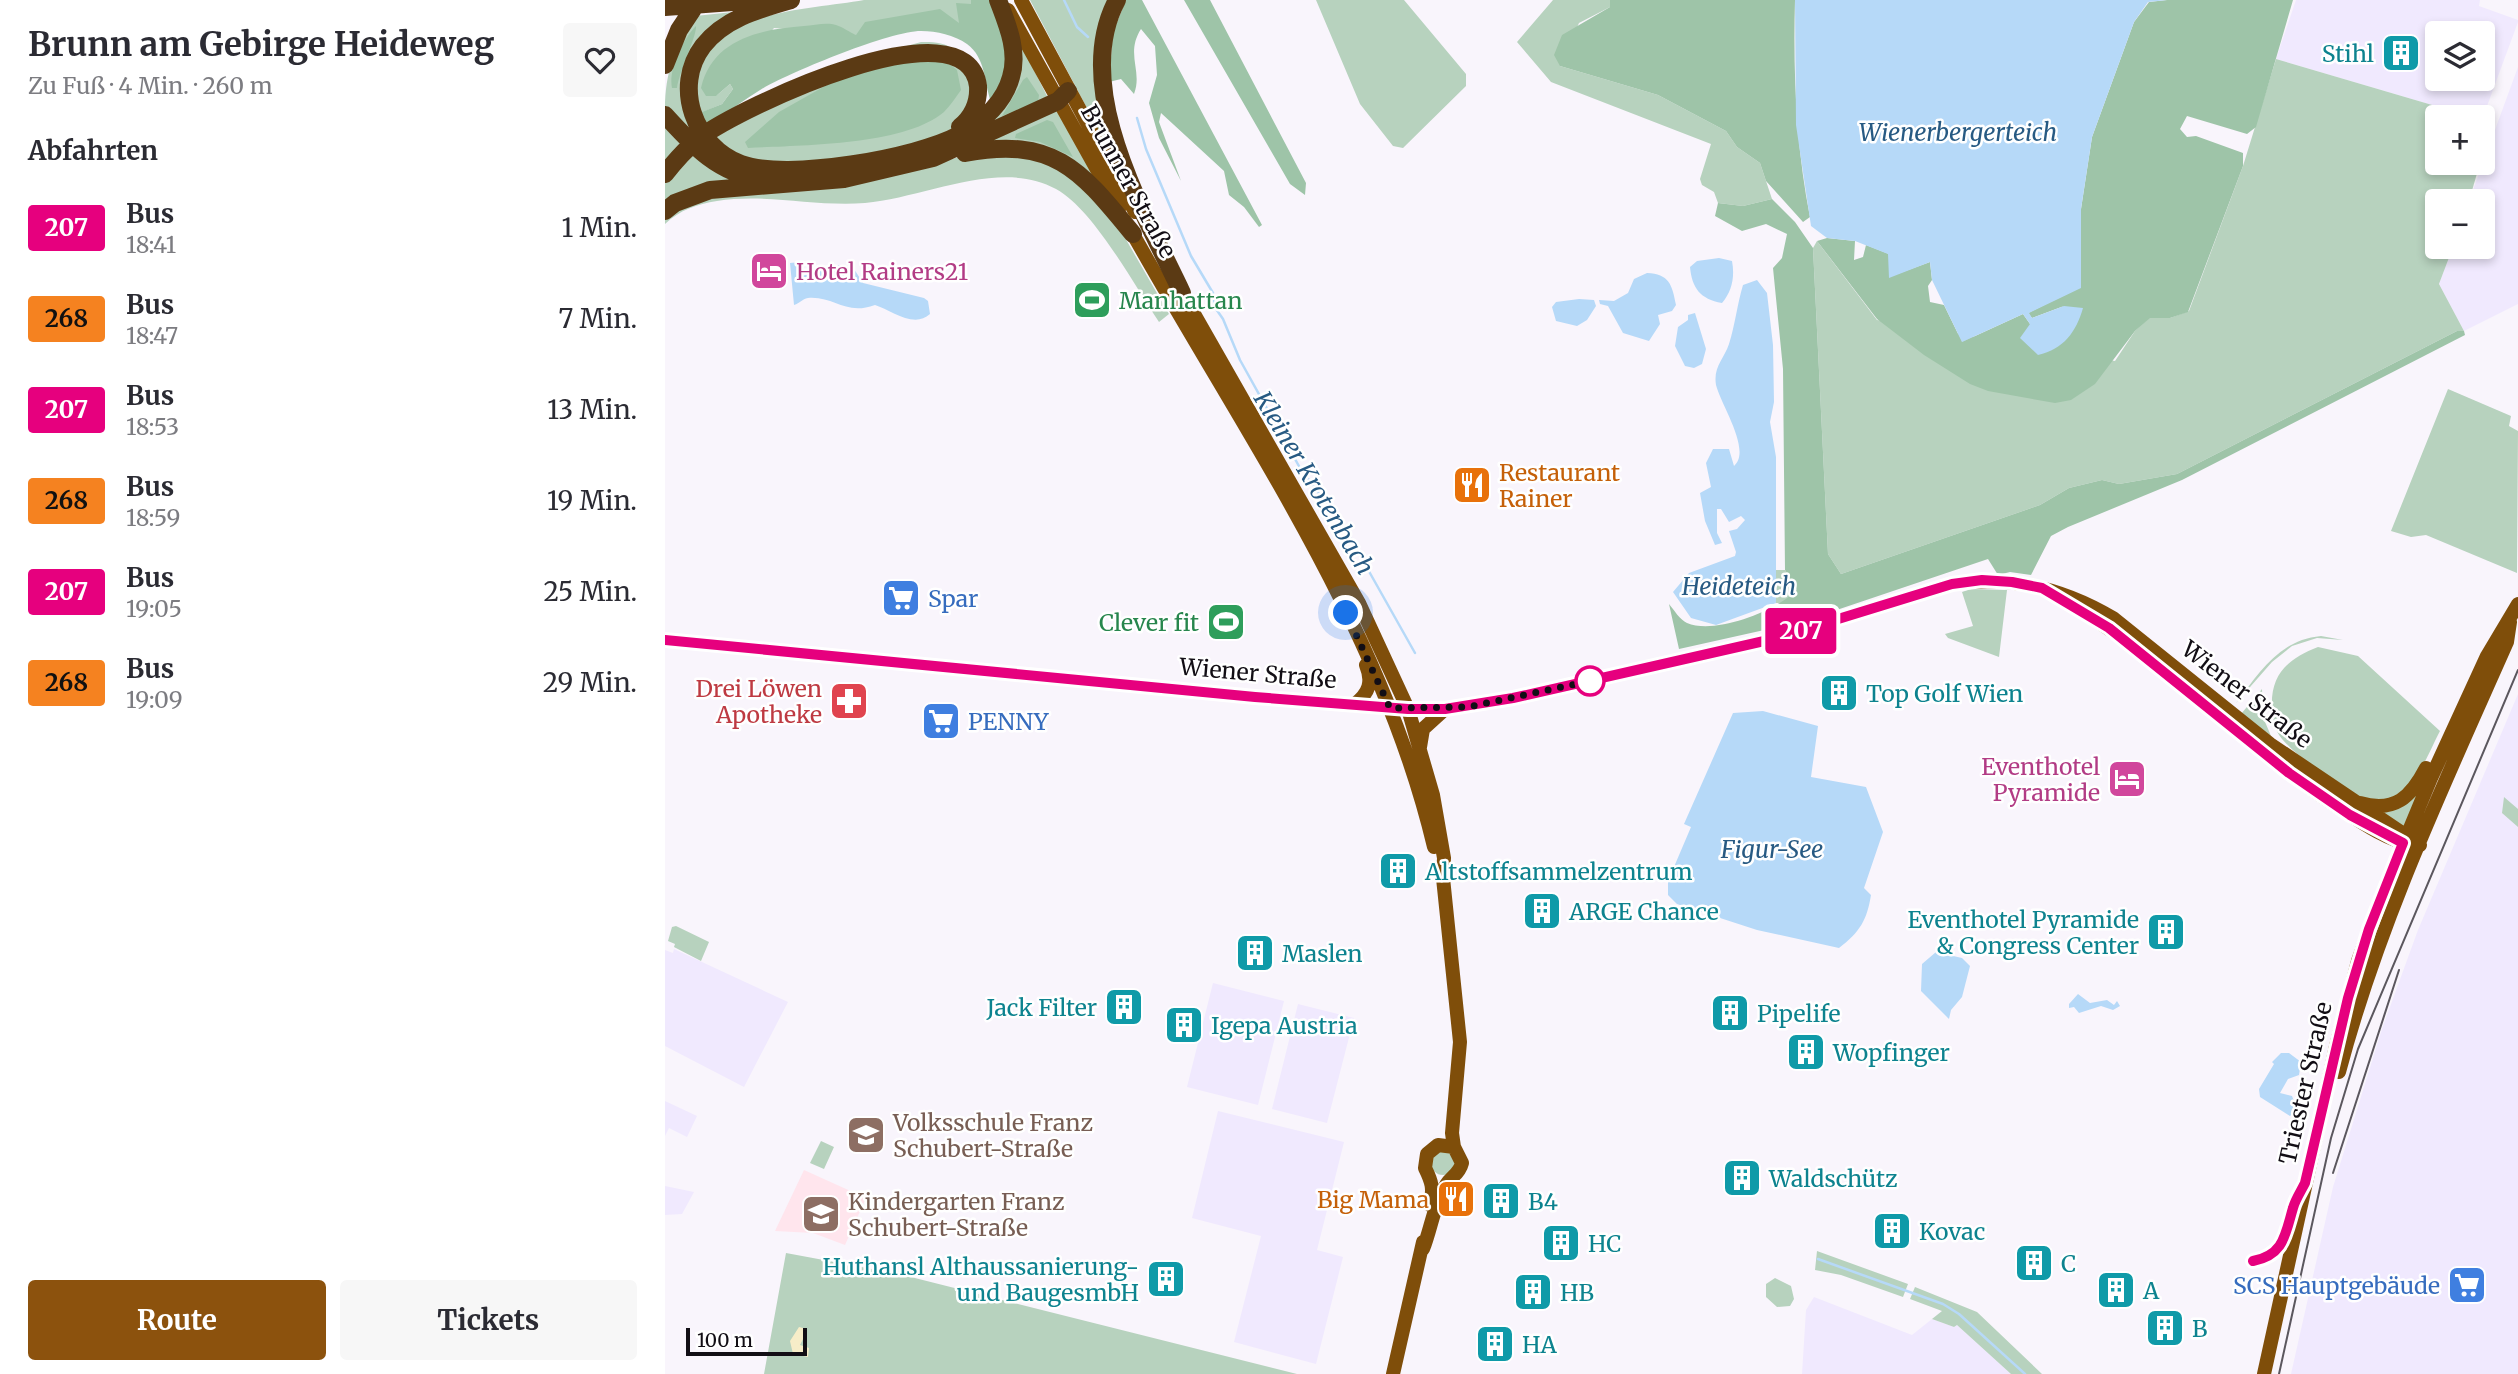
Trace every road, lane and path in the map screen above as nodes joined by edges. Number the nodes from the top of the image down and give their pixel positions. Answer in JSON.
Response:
{"nodes":[{"id":1,"x":699,"y":0,"type":"edge"},
{"id":2,"x":759,"y":0,"type":"edge"},
{"id":3,"x":791,"y":0,"type":"edge"},
{"id":4,"x":1000,"y":0,"type":"edge"},
{"id":5,"x":1021,"y":0,"type":"edge"},
{"id":6,"x":1117,"y":0,"type":"edge"},
{"id":7,"x":665,"y":7,"type":"edge"},
{"id":8,"x":665,"y":65,"type":"edge"},
{"id":9,"x":1063,"y":96,"type":"junction"},
{"id":10,"x":665,"y":115,"type":"edge"},
{"id":11,"x":909,"y":151,"type":"junction"},
{"id":12,"x":948,"y":154,"type":"junction"},
{"id":13,"x":670,"y":167,"type":"edge"},
{"id":14,"x":815,"y":182,"type":"junction"},
{"id":15,"x":665,"y":212,"type":"edge"},
{"id":16,"x":1133,"y":234,"type":"junction"},
{"id":17,"x":1182,"y":293,"type":"junction"},
{"id":18,"x":2042,"y":588,"type":"junction"},
{"id":19,"x":2518,"y":604,"type":"edge"},
{"id":20,"x":2509,"y":622,"type":"junction"},
{"id":21,"x":1355,"y":634,"type":"junction"},
{"id":22,"x":665,"y":640,"type":"edge"},
{"id":23,"x":1355,"y":704,"type":"junction"},
{"id":24,"x":1390,"y":708,"type":"junction"},
{"id":25,"x":1408,"y":709,"type":"junction"},
{"id":26,"x":1445,"y":709,"type":"junction"},
{"id":27,"x":2463,"y":709,"type":"junction"},
{"id":28,"x":1420,"y":749,"type":"junction"},
{"id":29,"x":2348,"y":799,"type":"junction"},
{"id":30,"x":2405,"y":839,"type":"junction"},
{"id":31,"x":2420,"y":845,"type":"junction"},
{"id":32,"x":1443,"y":878,"type":"junction"},
{"id":33,"x":1455,"y":994,"type":"junction"},
{"id":34,"x":1438,"y":1144,"type":"junction"},
{"id":35,"x":1454,"y":1147,"type":"junction"},
{"id":36,"x":1432,"y":1177,"type":"junction"},
{"id":37,"x":1448,"y":1180,"type":"junction"},
{"id":38,"x":1423,"y":1249,"type":"junction"},
{"id":39,"x":1393,"y":1374,"type":"edge"},
{"id":40,"x":2264,"y":1374,"type":"edge"},
{"id":41,"x":2271,"y":1374,"type":"edge"}],
"edges":[{"from":1,"to":8,"type":"highway"},
{"from":2,"to":7,"type":"highway"},
{"from":3,"to":11,"type":"highway"},
{"from":4,"to":9,"type":"main road","name":"Brunner Straße"},
{"from":4,"to":11,"type":"highway"},
{"from":5,"to":9,"type":"main road","name":"Brunner Straße"},
{"from":6,"to":17,"type":"highway"},
{"from":9,"to":12,"type":"highway"},
{"from":9,"to":16,"type":"main road","name":"Brunner Straße"},
{"from":9,"to":17,"type":"main road","name":"Brunner Straße"},
{"from":10,"to":14,"type":"highway"},
{"from":11,"to":13,"type":"highway"},
{"from":12,"to":14,"type":"highway"},
{"from":12,"to":16,"type":"highway"},
{"from":14,"to":15,"type":"highway"},
{"from":16,"to":21,"type":"main road","name":"Brunner Straße"},
{"from":17,"to":25,"type":"main road","name":"Brunner Straße"},
{"from":18,"to":26,"type":"main road","name":"Wiener Straße"},
{"from":18,"to":29,"type":"main road","name":"Wiener Straße"},
{"from":18,"to":30,"type":"main road","name":"Wiener Straße"},
{"from":19,"to":20,"type":"main road","name":"Triester Straße"},
{"from":20,"to":27,"type":"main road","name":"Triester Straße"},
{"from":20,"to":31,"type":"main road","name":"Triester Straße"},
{"from":21,"to":23,"type":"main road"},
{"from":21,"to":24,"type":"main road","name":"Brunner Straße"},
{"from":22,"to":23,"type":"main road","name":"Wiener Straße"},
{"from":23,"to":24,"type":"main road","name":"Wiener Straße"},
{"from":24,"to":25,"type":"main road","name":"Wiener Straße"},
{"from":24,"to":32,"type":"main road","name":"Brunner Straße"},
{"from":25,"to":26,"type":"main road","name":"Wiener Straße"},
{"from":25,"to":28,"type":"main road","name":"Brunner Straße"},
{"from":26,"to":28,"type":"main road"},
{"from":27,"to":29,"type":"main road"},
{"from":27,"to":30,"type":"main road","name":"Triester Straße"},
{"from":28,"to":32,"type":"main road","name":"Brunner Straße"},
{"from":29,"to":30,"type":"main road","name":"Wiener Straße"},
{"from":30,"to":31,"type":"main road","name":"Wiener Straße"},
{"from":30,"to":40,"type":"main road","name":"Triester Straße"},
{"from":31,"to":41,"type":"main road","name":"Triester Straße"},
{"from":32,"to":33,"type":"main road"},
{"from":33,"to":34,"type":"main road"},
{"from":33,"to":35,"type":"main road"},
{"from":34,"to":35,"type":"main road"},
{"from":34,"to":36,"type":"main road"},
{"from":35,"to":37,"type":"main road"},
{"from":36,"to":37,"type":"main road"},
{"from":36,"to":38,"type":"main road"},
{"from":37,"to":38,"type":"main road"},
{"from":38,"to":39,"type":"main road"}]}
